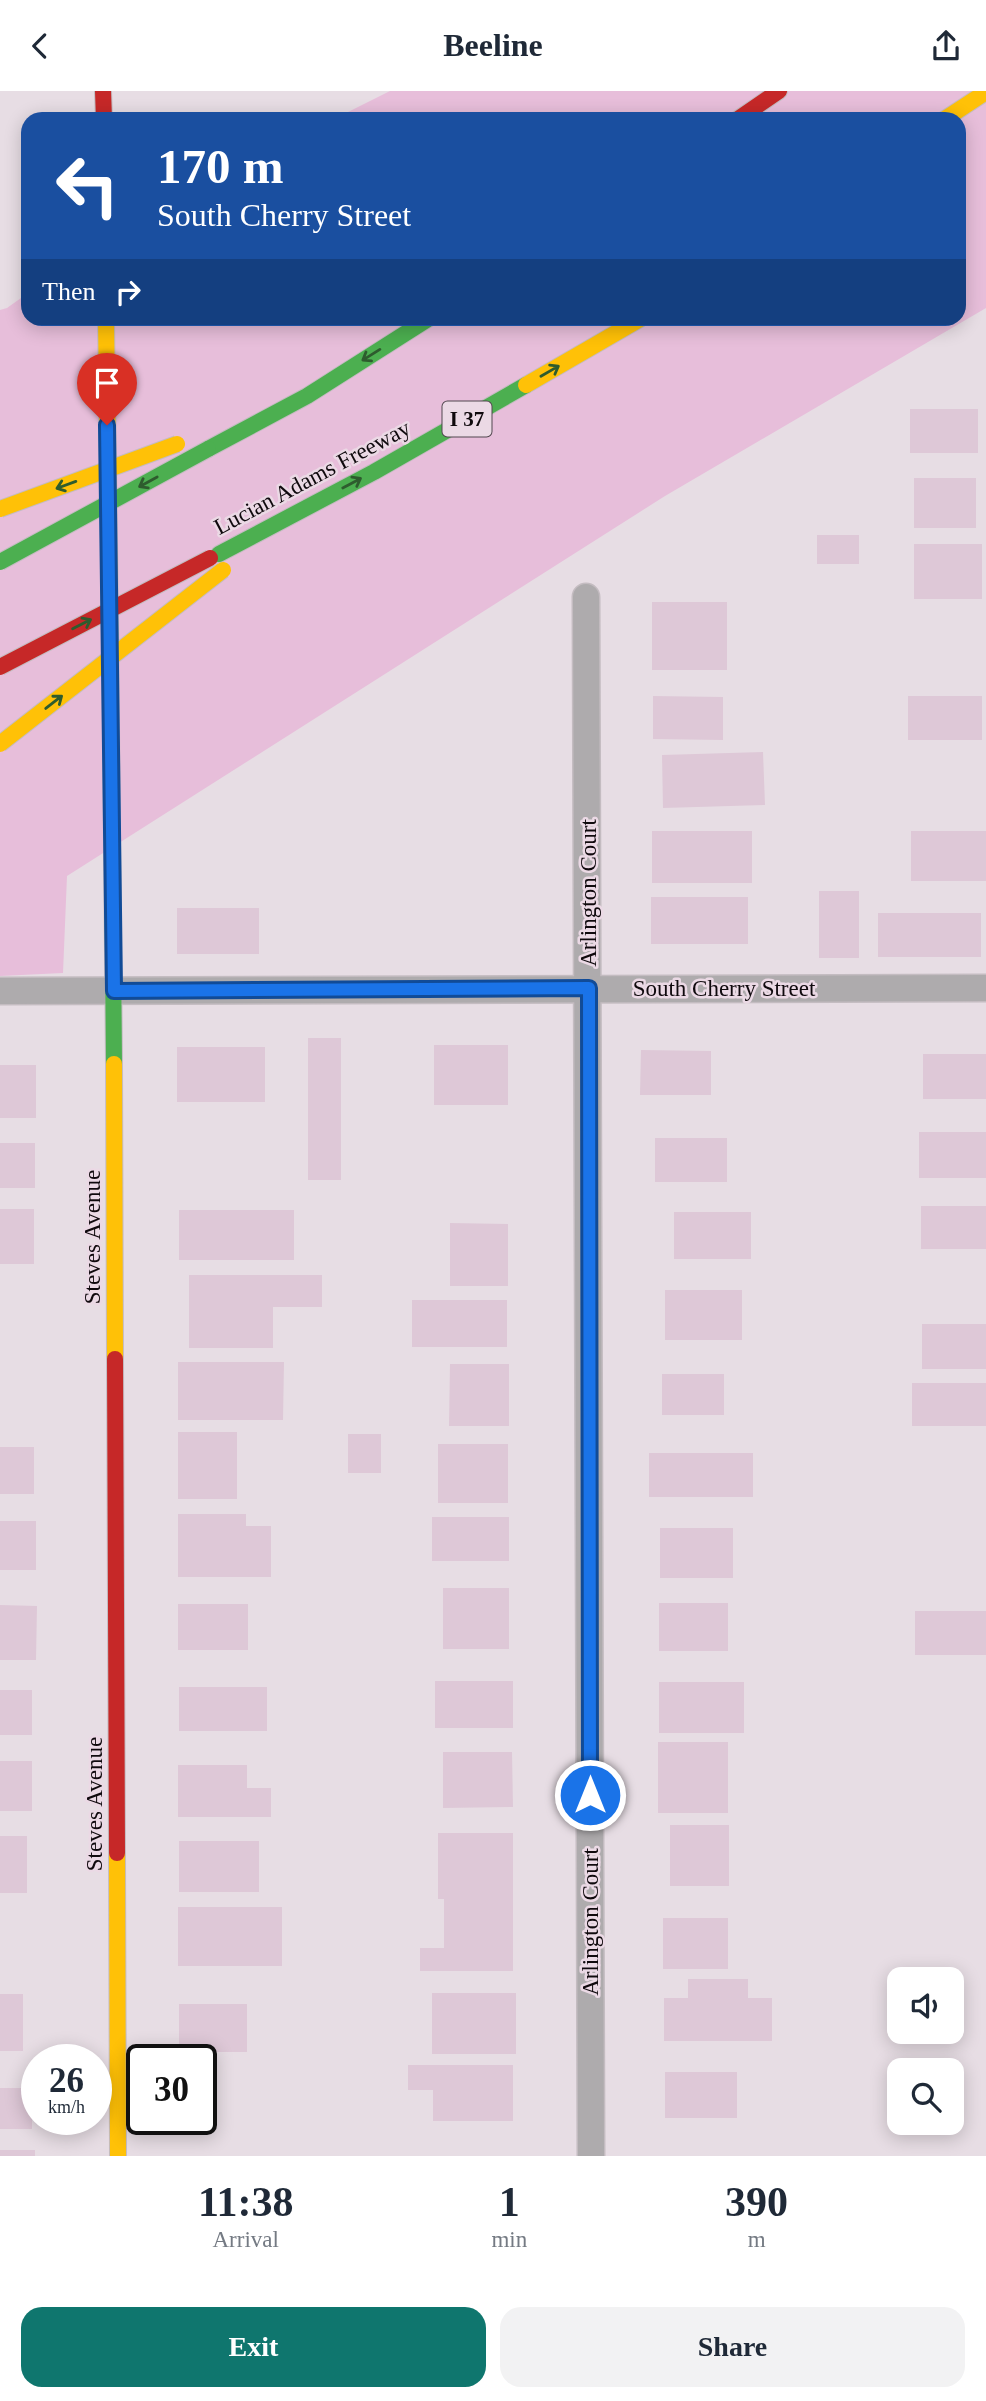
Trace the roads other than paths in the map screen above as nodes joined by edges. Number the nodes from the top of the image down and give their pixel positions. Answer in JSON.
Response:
{"nodes":[{"id":1,"x":103,"y":91,"type":"edge"},
{"id":2,"x":779,"y":91,"type":"edge"},
{"id":3,"x":986,"y":92,"type":"edge"},
{"id":4,"x":104,"y":112,"type":"edge"},
{"id":5,"x":748,"y":112,"type":"edge"},
{"id":6,"x":956,"y":112,"type":"edge"},
{"id":7,"x":106,"y":326,"type":"edge"},
{"id":8,"x":417,"y":326,"type":"edge"},
{"id":9,"x":628,"y":326,"type":"edge"},
{"id":10,"x":307,"y":396,"type":"junction"},
{"id":11,"x":0,"y":509,"type":"edge"},
{"id":12,"x":292,"y":516,"type":"junction"},
{"id":13,"x":0,"y":562,"type":"edge"},
{"id":14,"x":586,"y":597,"type":"dead end"},
{"id":15,"x":0,"y":667,"type":"edge"},
{"id":16,"x":0,"y":744,"type":"edge"},
{"id":17,"x":589,"y":988,"type":"junction"},
{"id":18,"x":986,"y":988,"type":"edge"},
{"id":19,"x":0,"y":991,"type":"edge"},
{"id":20,"x":114,"y":991,"type":"junction"},
{"id":21,"x":118,"y":2156,"type":"edge"},
{"id":22,"x":591,"y":2156,"type":"edge"}],
"edges":[{"from":1,"to":4,"type":"main road"},
{"from":2,"to":5,"type":"main road"},
{"from":3,"to":6,"type":"main road"},
{"from":7,"to":20,"type":"main road","name":"Steves Avenue"},
{"from":8,"to":10,"type":"main road","one_way":true},
{"from":12,"to":9,"type":"main road","name":"Lucian Adams Freeway","number":"I 37","one_way":true},
{"from":10,"to":11,"type":"main road","one_way":true,"bridge":true},
{"from":10,"to":13,"type":"main road","one_way":true,"bridge":true},
{"from":15,"to":12,"type":"main road","name":"Lucian Adams Freeway","number":"I 37","one_way":true,"bridge":true},
{"from":16,"to":12,"type":"main road","one_way":true,"bridge":true},
{"from":14,"to":17,"type":"street","name":"Arlington Court"},
{"from":17,"to":18,"type":"street","name":"South Cherry Street"},
{"from":17,"to":20,"type":"street","name":"South Cherry Street"},
{"from":17,"to":22,"type":"street","name":"Arlington Court"},
{"from":19,"to":20,"type":"street","name":"South Cherry Street"},
{"from":20,"to":21,"type":"main road","name":"Steves Avenue"}]}
